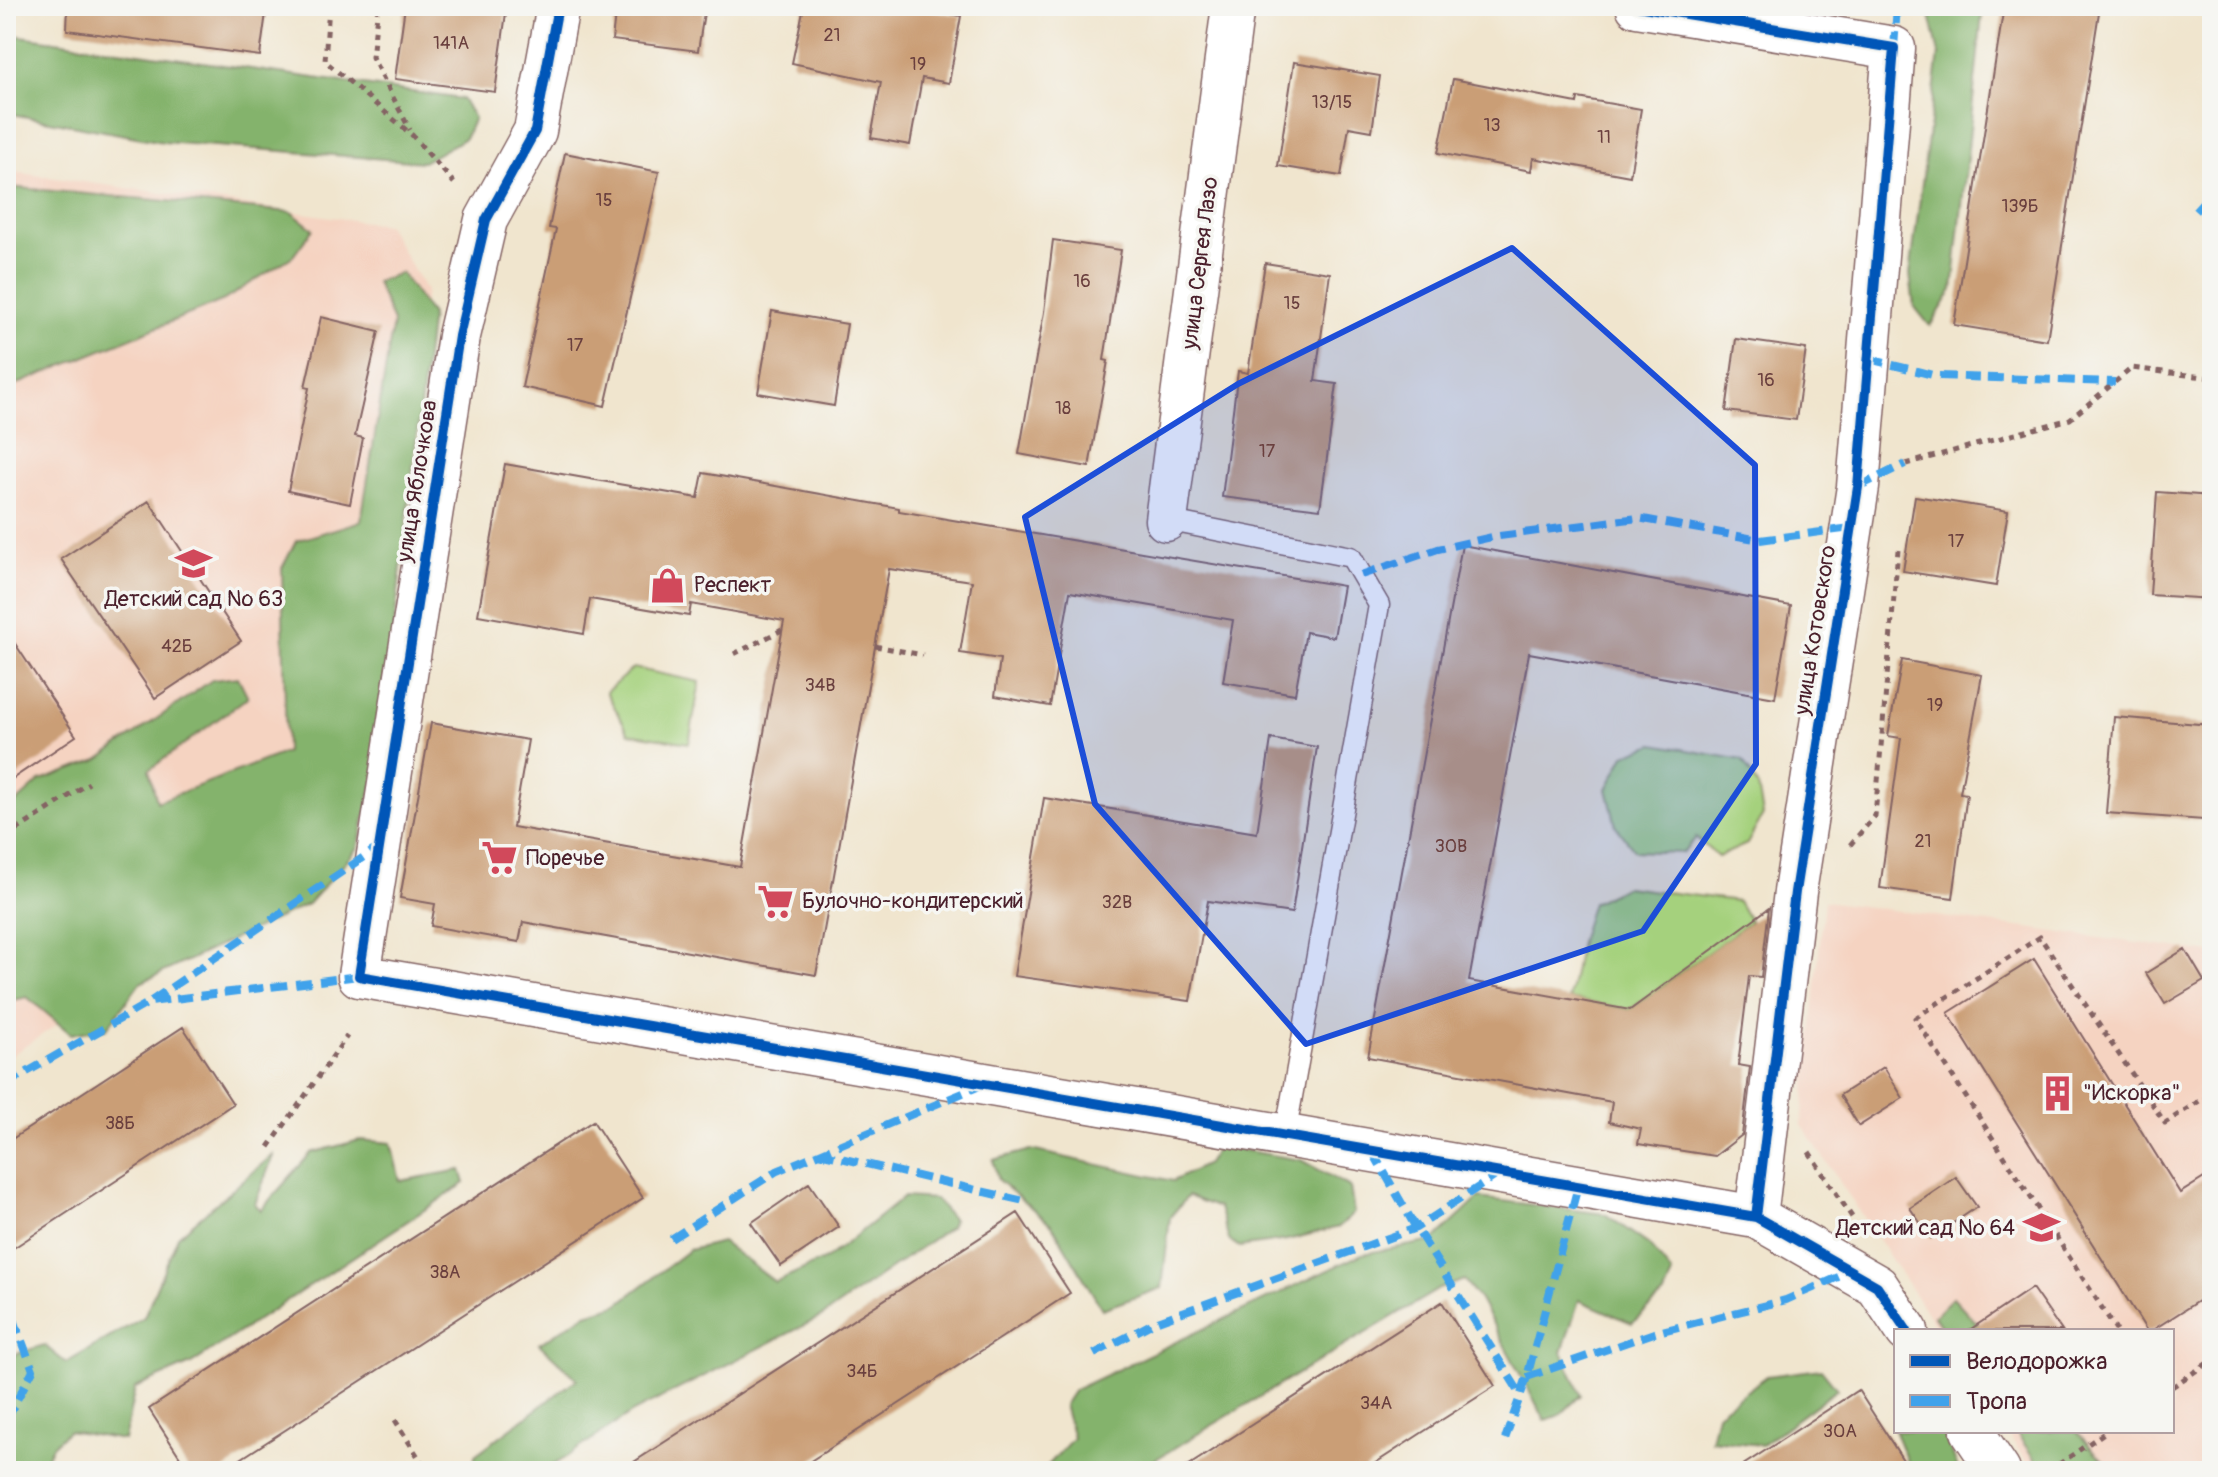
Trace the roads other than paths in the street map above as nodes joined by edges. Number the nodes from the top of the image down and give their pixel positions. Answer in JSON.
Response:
{"nodes":[{"id":1,"x":558,"y":6,"type":"edge"},
{"id":2,"x":1233,"y":6,"type":"edge"},
{"id":3,"x":1637,"y":6,"type":"edge"},
{"id":4,"x":1166,"y":520,"type":"joint"},
{"id":5,"x":1285,"y":1136,"type":"junction"},
{"id":6,"x":1756,"y":1217,"type":"junction"},
{"id":7,"x":1906,"y":1329,"type":"edge"},
{"id":8,"x":1973,"y":1433,"type":"edge"},
{"id":9,"x":1999,"y":1471,"type":"edge"}],
"edges":[{"from":1,"to":5,"type":"street","name":"улица Яблочкова"},
{"from":2,"to":4,"type":"street","name":"улица Сергея Лазо"},
{"from":3,"to":6,"type":"street","name":"улица Котовского"},
{"from":4,"to":5,"type":"lane"},
{"from":5,"to":6,"type":"street"},
{"from":6,"to":7,"type":"street"},
{"from":8,"to":9,"type":"street"}]}
